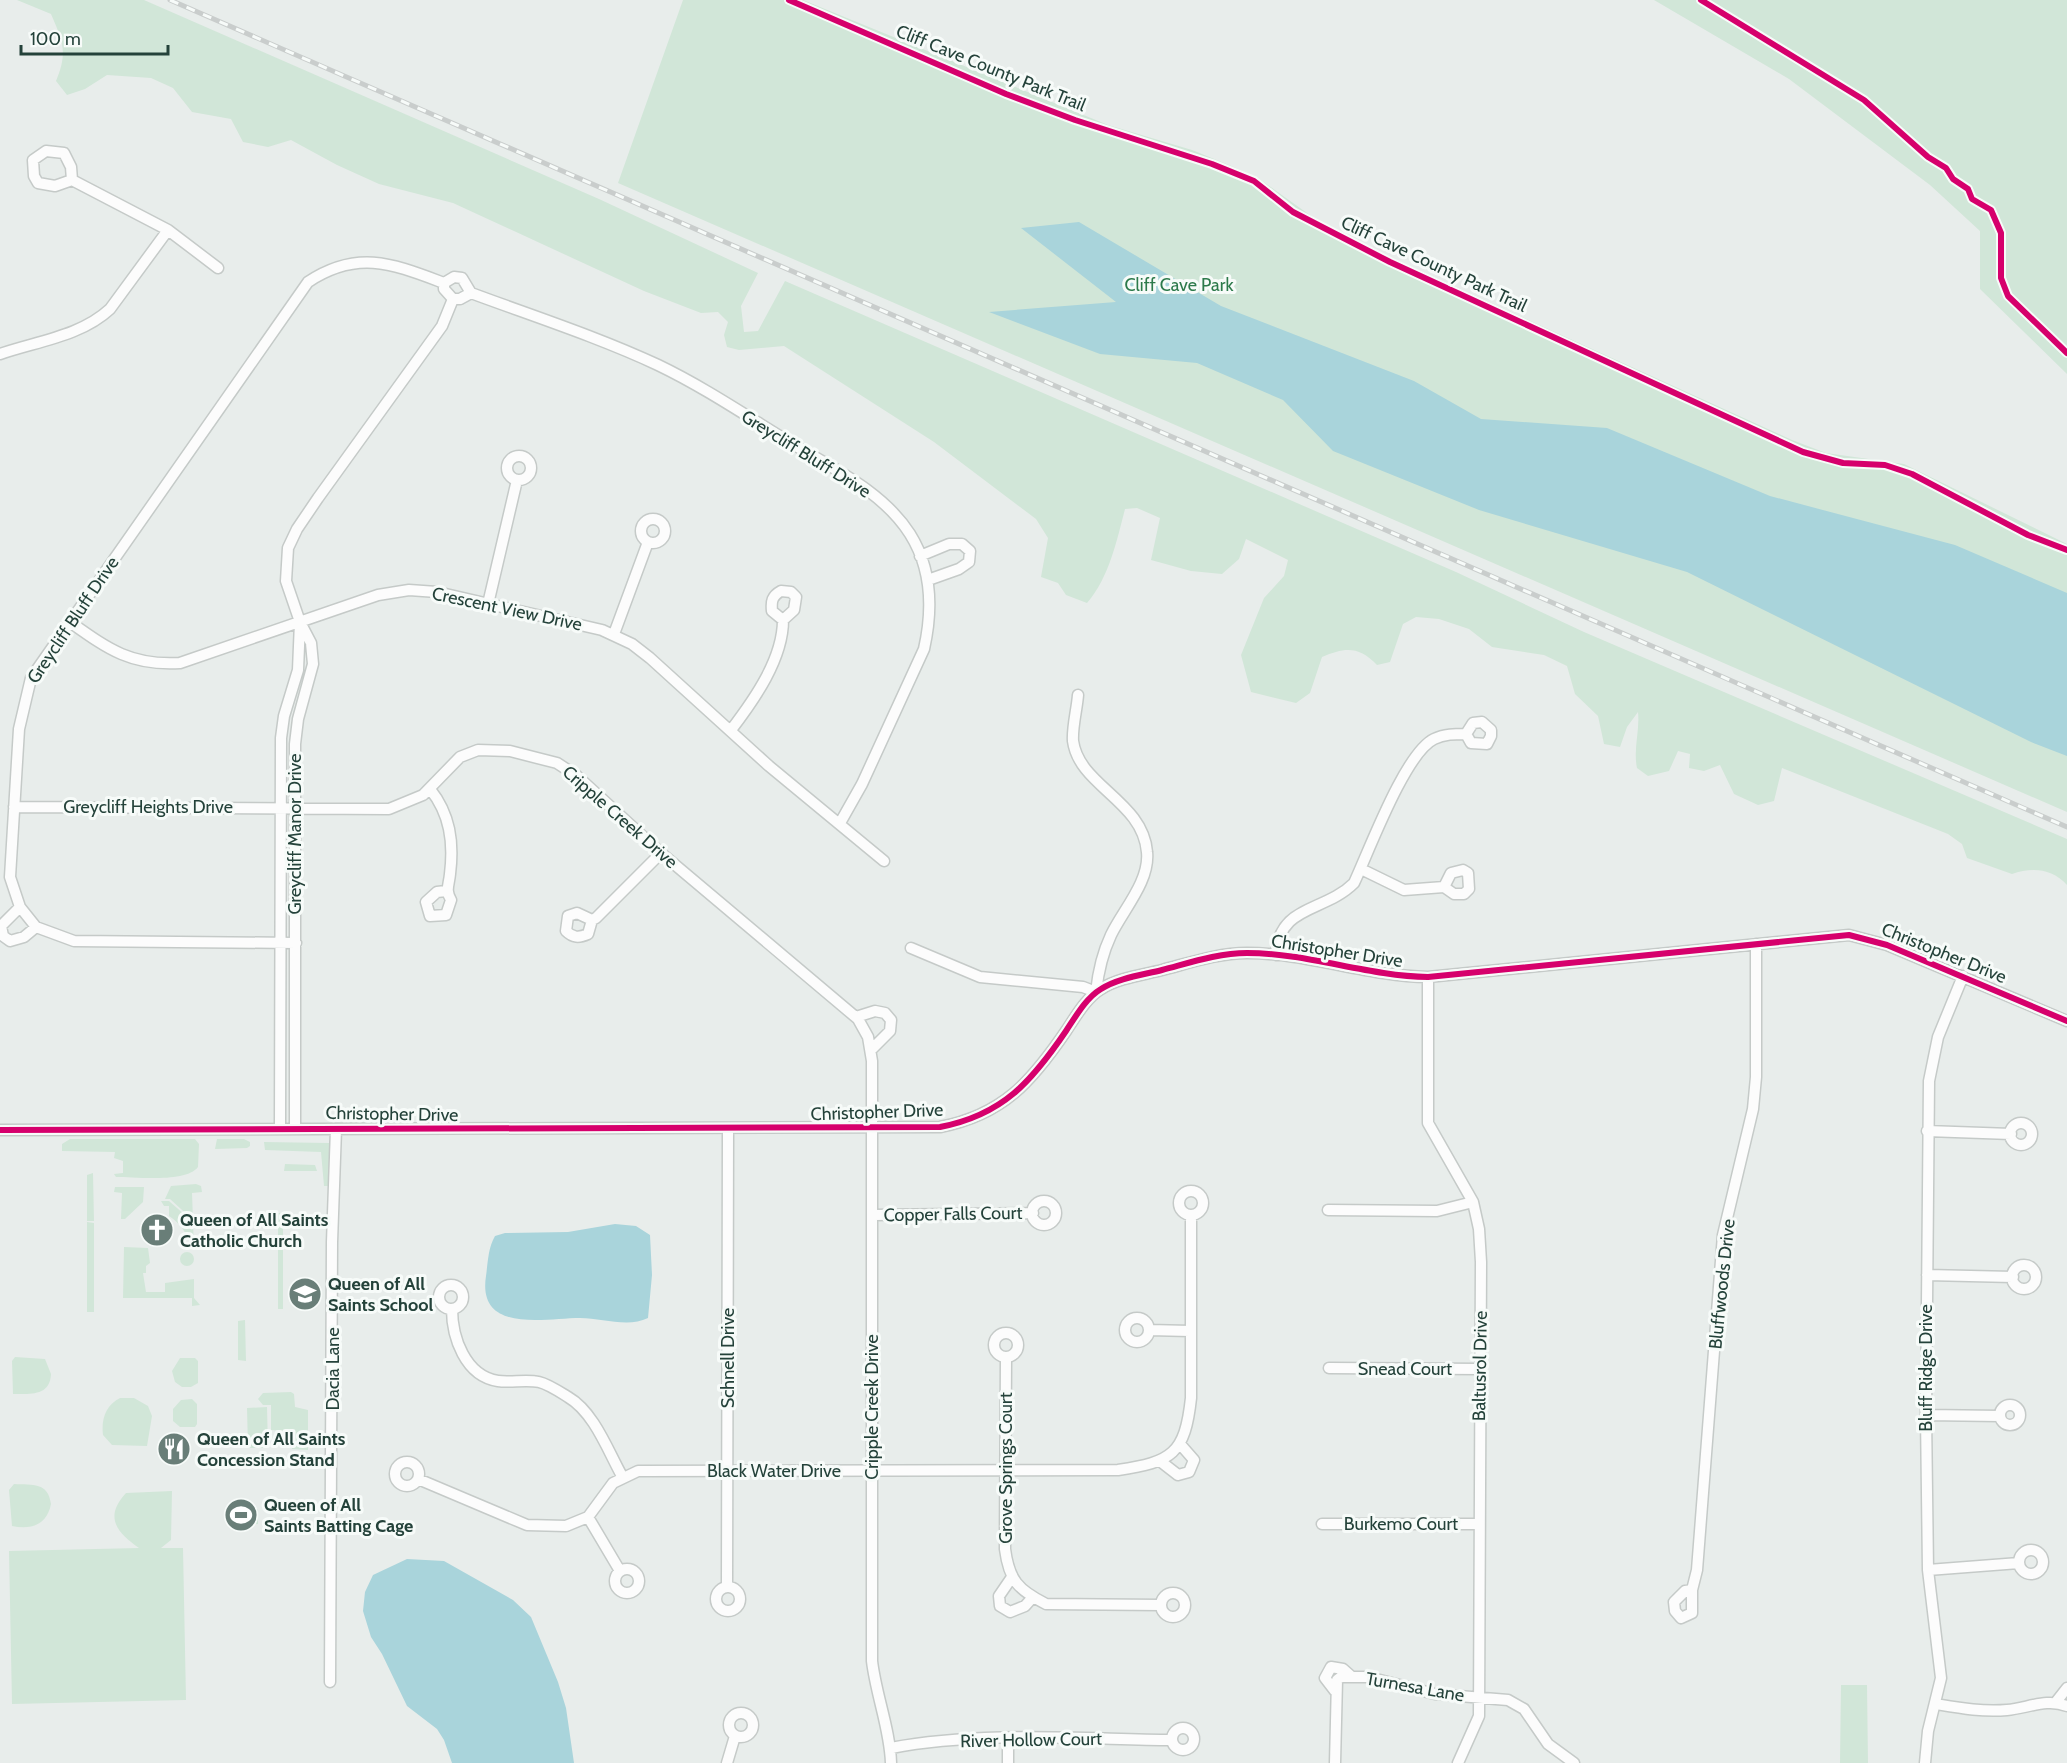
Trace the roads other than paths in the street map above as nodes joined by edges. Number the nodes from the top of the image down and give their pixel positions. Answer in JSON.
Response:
{"nodes":[{"id":1,"x":72,"y":180,"type":"dead end"},
{"id":2,"x":168,"y":230,"type":"junction"},
{"id":3,"x":218,"y":268,"type":"dead end"},
{"id":4,"x":444,"y":283,"type":"junction"},
{"id":5,"x":471,"y":293,"type":"junction"},
{"id":6,"x":453,"y":299,"type":"junction"},
{"id":7,"x":0,"y":354,"type":"edge"},
{"id":8,"x":517,"y":480,"type":"dead end"},
{"id":9,"x":648,"y":542,"type":"dead end"},
{"id":10,"x":920,"y":556,"type":"junction"},
{"id":11,"x":928,"y":580,"type":"junction"},
{"id":12,"x":488,"y":604,"type":"junction"},
{"id":13,"x":783,"y":620,"type":"dead end"},
{"id":14,"x":300,"y":621,"type":"junction"},
{"id":15,"x":70,"y":622,"type":"junction"},
{"id":16,"x":614,"y":634,"type":"junction"},
{"id":17,"x":1078,"y":695,"type":"dead end"},
{"id":18,"x":731,"y":730,"type":"junction"},
{"id":19,"x":1466,"y":734,"type":"dead end"},
{"id":20,"x":430,"y":789,"type":"junction"},
{"id":21,"x":281,"y":806,"type":"junction"},
{"id":22,"x":14,"y":807,"type":"junction"},
{"id":23,"x":295,"y":807,"type":"junction"},
{"id":24,"x":840,"y":822,"type":"junction"},
{"id":25,"x":661,"y":853,"type":"junction"},
{"id":26,"x":884,"y":861,"type":"dead end"},
{"id":27,"x":1360,"y":869,"type":"junction"},
{"id":28,"x":1444,"y":887,"type":"dead end"},
{"id":29,"x":446,"y":891,"type":"dead end"},
{"id":30,"x":20,"y":907,"type":"junction"},
{"id":31,"x":592,"y":920,"type":"dead end"},
{"id":32,"x":36,"y":927,"type":"junction"},
{"id":33,"x":282,"y":943,"type":"junction"},
{"id":34,"x":296,"y":943,"type":"junction"},
{"id":35,"x":1756,"y":944,"type":"junction"},
{"id":36,"x":911,"y":948,"type":"dead end"},
{"id":37,"x":1276,"y":956,"type":"junction"},
{"id":38,"x":1963,"y":976,"type":"junction"},
{"id":39,"x":1428,"y":977,"type":"junction"},
{"id":40,"x":1096,"y":992,"type":"junction"},
{"id":41,"x":856,"y":1017,"type":"junction"},
{"id":42,"x":2067,"y":1021,"type":"edge"},
{"id":43,"x":871,"y":1050,"type":"junction"},
{"id":44,"x":281,"y":1053,"type":"junction"},
{"id":45,"x":294,"y":1053,"type":"junction"},
{"id":46,"x":281,"y":1077,"type":"junction"},
{"id":47,"x":295,"y":1077,"type":"junction"},
{"id":48,"x":280,"y":1128,"type":"junction"},
{"id":49,"x":295,"y":1128,"type":"junction"},
{"id":50,"x":336,"y":1129,"type":"junction"},
{"id":51,"x":728,"y":1129,"type":"junction"},
{"id":52,"x":0,"y":1130,"type":"edge"},
{"id":53,"x":872,"y":1130,"type":"junction"},
{"id":54,"x":1927,"y":1131,"type":"junction"},
{"id":55,"x":2011,"y":1134,"type":"dead end"},
{"id":56,"x":1473,"y":1202,"type":"junction"},
{"id":57,"x":1328,"y":1210,"type":"dead end"},
{"id":58,"x":1033,"y":1213,"type":"dead end"},
{"id":59,"x":873,"y":1215,"type":"junction"},
{"id":60,"x":1191,"y":1215,"type":"dead end"},
{"id":61,"x":1927,"y":1275,"type":"junction"},
{"id":62,"x":2013,"y":1277,"type":"dead end"},
{"id":63,"x":452,"y":1309,"type":"dead end"},
{"id":64,"x":1149,"y":1330,"type":"dead end"},
{"id":65,"x":1190,"y":1331,"type":"junction"},
{"id":66,"x":1006,"y":1357,"type":"dead end"},
{"id":67,"x":1329,"y":1368,"type":"dead end"},
{"id":68,"x":1481,"y":1369,"type":"junction"},
{"id":69,"x":1926,"y":1414,"type":"junction"},
{"id":70,"x":2000,"y":1416,"type":"dead end"},
{"id":71,"x":1180,"y":1444,"type":"junction"},
{"id":72,"x":1160,"y":1461,"type":"junction"},
{"id":73,"x":727,"y":1470,"type":"junction"},
{"id":74,"x":871,"y":1472,"type":"junction"},
{"id":75,"x":1006,"y":1472,"type":"junction"},
{"id":76,"x":622,"y":1476,"type":"junction"},
{"id":77,"x":418,"y":1479,"type":"dead end"},
{"id":78,"x":588,"y":1517,"type":"junction"},
{"id":79,"x":1322,"y":1524,"type":"dead end"},
{"id":80,"x":1479,"y":1524,"type":"junction"},
{"id":81,"x":2019,"y":1563,"type":"dead end"},
{"id":82,"x":1928,"y":1570,"type":"junction"},
{"id":83,"x":620,"y":1571,"type":"dead end"},
{"id":84,"x":1012,"y":1577,"type":"junction"},
{"id":85,"x":727,"y":1587,"type":"dead end"},
{"id":86,"x":1692,"y":1590,"type":"dead end"},
{"id":87,"x":1033,"y":1598,"type":"junction"},
{"id":88,"x":1161,"y":1605,"type":"dead end"},
{"id":89,"x":330,"y":1682,"type":"dead end"},
{"id":90,"x":2067,"y":1688,"type":"edge"},
{"id":91,"x":1479,"y":1697,"type":"junction"},
{"id":92,"x":1936,"y":1704,"type":"junction"},
{"id":93,"x":2062,"y":1704,"type":"edge"},
{"id":94,"x":735,"y":1736,"type":"dead end"},
{"id":95,"x":1008,"y":1738,"type":"junction"},
{"id":96,"x":1172,"y":1740,"type":"dead end"},
{"id":97,"x":891,"y":1748,"type":"junction"},
{"id":98,"x":727,"y":1763,"type":"edge"},
{"id":99,"x":891,"y":1763,"type":"edge"},
{"id":100,"x":1008,"y":1763,"type":"edge"},
{"id":101,"x":1335,"y":1763,"type":"edge"},
{"id":102,"x":1458,"y":1763,"type":"edge"},
{"id":103,"x":1574,"y":1763,"type":"edge"},
{"id":104,"x":1925,"y":1763,"type":"edge"}],
"edges":[{"from":1,"to":2,"type":"street"},
{"from":2,"to":3,"type":"street"},
{"from":2,"to":7,"type":"street"},
{"from":4,"to":5,"type":"street","name":"Greycliff Bluff Drive"},
{"from":4,"to":6,"type":"street"},
{"from":4,"to":15,"type":"street","name":"Greycliff Bluff Drive"},
{"from":5,"to":6,"type":"street"},
{"from":5,"to":10,"type":"street","name":"Greycliff Bluff Drive"},
{"from":6,"to":14,"type":"street","name":"Greycliff Manor Drive"},
{"from":8,"to":12,"type":"street"},
{"from":9,"to":16,"type":"street"},
{"from":10,"to":11,"type":"street","name":"Greycliff Bluff Drive"},
{"from":10,"to":11,"type":"street"},
{"from":11,"to":24,"type":"street","name":"Greycliff Bluff Drive"},
{"from":12,"to":14,"type":"street","name":"Crescent View Drive"},
{"from":12,"to":16,"type":"street","name":"Crescent View Drive"},
{"from":13,"to":18,"type":"street"},
{"from":14,"to":15,"type":"street","name":"Crescent View Drive"},
{"from":14,"to":21,"type":"street","name":"Greycliff Manor Drive"},
{"from":14,"to":23,"type":"street","name":"Greycliff Manor Drive"},
{"from":15,"to":22,"type":"street","name":"Greycliff Bluff Drive"},
{"from":16,"to":18,"type":"street","name":"Crescent View Drive"},
{"from":17,"to":40,"type":"street"},
{"from":18,"to":24,"type":"street","name":"Crescent View Drive"},
{"from":19,"to":27,"type":"street","name":"Christopher Drive"},
{"from":20,"to":23,"type":"street","name":"Cripple Creek Drive"},
{"from":20,"to":25,"type":"street","name":"Cripple Creek Drive"},
{"from":20,"to":29,"type":"street"},
{"from":21,"to":22,"type":"street","name":"Greycliff Heights Drive"},
{"from":21,"to":23,"type":"street","name":"Cripple Creek Drive"},
{"from":21,"to":33,"type":"street","name":"Greycliff Manor Drive"},
{"from":22,"to":30,"type":"street","name":"Greycliff Bluff Drive"},
{"from":23,"to":34,"type":"street","name":"Greycliff Manor Drive"},
{"from":24,"to":26,"type":"street","name":"Crescent View Drive"},
{"from":25,"to":31,"type":"street"},
{"from":25,"to":41,"type":"street","name":"Cripple Creek Drive"},
{"from":27,"to":28,"type":"street"},
{"from":27,"to":37,"type":"street","name":"Christopher Drive"},
{"from":30,"to":32,"type":"street","name":"Greycliff Bluff Drive"},
{"from":30,"to":32,"type":"street"},
{"from":32,"to":33,"type":"street"},
{"from":33,"to":34,"type":"street"},
{"from":33,"to":44,"type":"street","name":"Greycliff Manor Drive"},
{"from":34,"to":45,"type":"street","name":"Greycliff Manor Drive"},
{"from":35,"to":38,"type":"street","name":"Christopher Drive"},
{"from":35,"to":39,"type":"street","name":"Christopher Drive"},
{"from":35,"to":86,"type":"street","name":"Bluffwoods Drive"},
{"from":36,"to":40,"type":"street"},
{"from":37,"to":39,"type":"street","name":"Christopher Drive"},
{"from":37,"to":40,"type":"street","name":"Christopher Drive"},
{"from":38,"to":42,"type":"street","name":"Christopher Drive"},
{"from":38,"to":54,"type":"street","name":"Bluff Ridge Drive"},
{"from":39,"to":56,"type":"street","name":"Baltusrol Drive"},
{"from":40,"to":53,"type":"street","name":"Christopher Drive"},
{"from":41,"to":43,"type":"street","name":"Cripple Creek Drive"},
{"from":41,"to":43,"type":"street"},
{"from":43,"to":53,"type":"street","name":"Cripple Creek Drive"},
{"from":44,"to":45,"type":"street"},
{"from":44,"to":46,"type":"street","name":"Greycliff Manor Drive"},
{"from":45,"to":47,"type":"street","name":"Greycliff Manor Drive"},
{"from":46,"to":47,"type":"street"},
{"from":46,"to":48,"type":"street","name":"Greycliff Manor Drive"},
{"from":47,"to":49,"type":"street","name":"Greycliff Manor Drive"},
{"from":48,"to":49,"type":"street","name":"Christopher Drive"},
{"from":48,"to":52,"type":"street","name":"Christopher Drive"},
{"from":49,"to":50,"type":"street","name":"Christopher Drive"},
{"from":50,"to":51,"type":"street","name":"Christopher Drive"},
{"from":50,"to":89,"type":"street","name":"Dacia Lane"},
{"from":51,"to":53,"type":"street","name":"Christopher Drive"},
{"from":51,"to":73,"type":"street","name":"Schnell Drive"},
{"from":53,"to":59,"type":"street","name":"Cripple Creek Drive"},
{"from":54,"to":55,"type":"street"},
{"from":54,"to":61,"type":"street","name":"Bluff Ridge Drive"},
{"from":56,"to":57,"type":"street"},
{"from":56,"to":68,"type":"street","name":"Baltusrol Drive"},
{"from":58,"to":59,"type":"street","name":"Copper Falls Court"},
{"from":59,"to":74,"type":"street","name":"Cripple Creek Drive"},
{"from":60,"to":65,"type":"street"},
{"from":61,"to":62,"type":"street"},
{"from":61,"to":69,"type":"street","name":"Bluff Ridge Drive"},
{"from":63,"to":76,"type":"street"},
{"from":64,"to":65,"type":"street"},
{"from":65,"to":71,"type":"street"},
{"from":66,"to":75,"type":"street","name":"Grove Springs Court"},
{"from":67,"to":68,"type":"street","name":"Snead Court"},
{"from":68,"to":80,"type":"street","name":"Baltusrol Drive"},
{"from":69,"to":70,"type":"street"},
{"from":69,"to":82,"type":"street","name":"Bluff Ridge Drive"},
{"from":71,"to":72,"type":"street","name":"Black Water Drive"},
{"from":71,"to":72,"type":"street"},
{"from":72,"to":75,"type":"street","name":"Black Water Drive"},
{"from":73,"to":74,"type":"street","name":"Black Water Drive"},
{"from":73,"to":76,"type":"street","name":"Black Water Drive"},
{"from":73,"to":85,"type":"street","name":"Schnell Drive"},
{"from":74,"to":75,"type":"street","name":"Black Water Drive"},
{"from":74,"to":97,"type":"street","name":"Cripple Creek Drive"},
{"from":75,"to":84,"type":"street","name":"Grove Springs Court"},
{"from":76,"to":78,"type":"street"},
{"from":77,"to":78,"type":"street"},
{"from":78,"to":83,"type":"street"},
{"from":79,"to":80,"type":"street","name":"Burkemo Court"},
{"from":80,"to":91,"type":"street","name":"Baltusrol Drive"},
{"from":81,"to":82,"type":"street"},
{"from":82,"to":92,"type":"street","name":"Bluff Ridge Drive"},
{"from":84,"to":87,"type":"street"},
{"from":84,"to":87,"type":"street"},
{"from":87,"to":88,"type":"street"},
{"from":90,"to":93,"type":"street"},
{"from":91,"to":101,"type":"street","name":"Turnesa Lane"},
{"from":91,"to":102,"type":"street","name":"Baltusrol Drive"},
{"from":91,"to":103,"type":"street","name":"Turnesa Lane"},
{"from":92,"to":93,"type":"street"},
{"from":92,"to":104,"type":"street","name":"Bluff Ridge Drive"},
{"from":94,"to":98,"type":"street"},
{"from":95,"to":96,"type":"street","name":"River Hollow Court"},
{"from":95,"to":97,"type":"street","name":"River Hollow Court"},
{"from":95,"to":100,"type":"street"},
{"from":97,"to":99,"type":"street","name":"Cripple Creek Drive"}]}
